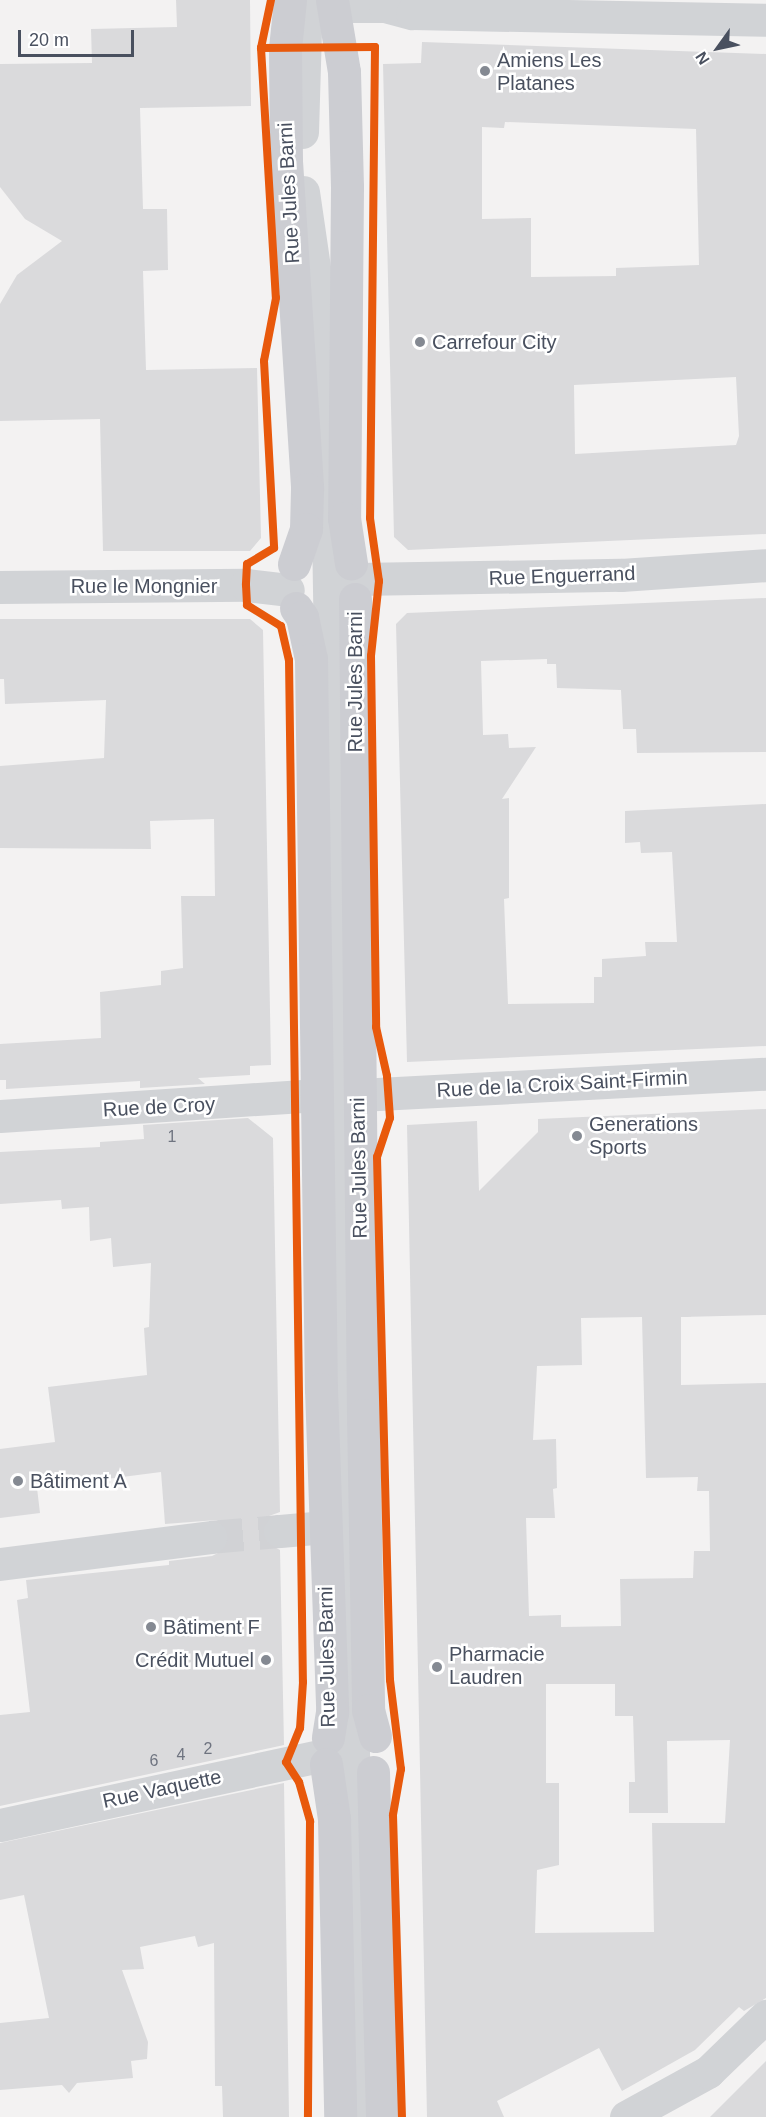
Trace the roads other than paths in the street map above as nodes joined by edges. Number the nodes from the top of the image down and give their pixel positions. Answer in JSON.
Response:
{"nodes":[{"id":1,"x":290,"y":0,"type":"edge"},
{"id":2,"x":324,"y":2,"type":"edge"},
{"id":3,"x":766,"y":20,"type":"edge"},
{"id":4,"x":766,"y":565,"type":"edge"},
{"id":5,"x":348,"y":573,"type":"junction"},
{"id":6,"x":0,"y":587,"type":"edge"},
{"id":7,"x":292,"y":587,"type":"junction"},
{"id":8,"x":329,"y":620,"type":"junction"},
{"id":9,"x":766,"y":1074,"type":"edge"},
{"id":10,"x":317,"y":1095,"type":"junction"},
{"id":11,"x":358,"y":1095,"type":"junction"},
{"id":12,"x":0,"y":1116,"type":"edge"},
{"id":13,"x":321,"y":1389,"type":"junction"},
{"id":14,"x":363,"y":1415,"type":"junction"},
{"id":15,"x":325,"y":1527,"type":"junction"},
{"id":16,"x":280,"y":1531,"type":"tunnel mouth"},
{"id":17,"x":210,"y":1537,"type":"tunnel mouth"},
{"id":18,"x":0,"y":1564,"type":"edge"},
{"id":19,"x":347,"y":1753,"type":"junction"},
{"id":20,"x":0,"y":1825,"type":"edge"},
{"id":21,"x":766,"y":2016,"type":"edge"},
{"id":22,"x":340,"y":2117,"type":"edge"},
{"id":23,"x":363,"y":2117,"type":"edge"},
{"id":24,"x":382,"y":2117,"type":"edge"},
{"id":25,"x":626,"y":2117,"type":"edge"}],
"edges":[{"from":1,"to":7,"type":"main road","name":"Rue Jules Barni"},
{"from":2,"to":3,"type":"street"},
{"from":2,"to":5,"type":"main road","name":"Rue Jules Barni"},
{"from":2,"to":5,"type":"street"},
{"from":4,"to":5,"type":"street","name":"Rue Enguerrand"},
{"from":5,"to":7,"type":"main road"},
{"from":5,"to":8,"type":"street"},
{"from":5,"to":8,"type":"main road"},
{"from":5,"to":11,"type":"main road","name":"Rue Jules Barni"},
{"from":6,"to":7,"type":"street","name":"Rue le Mongnier"},
{"from":7,"to":8,"type":"main road"},
{"from":7,"to":10,"type":"main road","name":"Rue Jules Barni"},
{"from":8,"to":14,"type":"street"},
{"from":9,"to":11,"type":"street","name":"Rue de la Croix Saint-Firmin"},
{"from":10,"to":12,"type":"street","name":"Rue de Croy"},
{"from":10,"to":13,"type":"main road","name":"Rue Jules Barni"},
{"from":11,"to":14,"type":"main road","name":"Rue Jules Barni"},
{"from":13,"to":15,"type":"main road","name":"Rue Jules Barni"},
{"from":13,"to":19,"type":"street"},
{"from":14,"to":19,"type":"main road","name":"Rue Jules Barni"},
{"from":15,"to":16,"type":"street"},
{"from":15,"to":19,"type":"main road","name":"Rue Jules Barni"},
{"from":17,"to":18,"type":"street"},
{"from":19,"to":20,"type":"street","name":"Rue Vaquette"},
{"from":19,"to":22,"type":"main road","name":"Rue Jules Barni"},
{"from":19,"to":23,"type":"street"},
{"from":19,"to":24,"type":"main road","name":"Rue Jules Barni"},
{"from":21,"to":25,"type":"street"}]}
